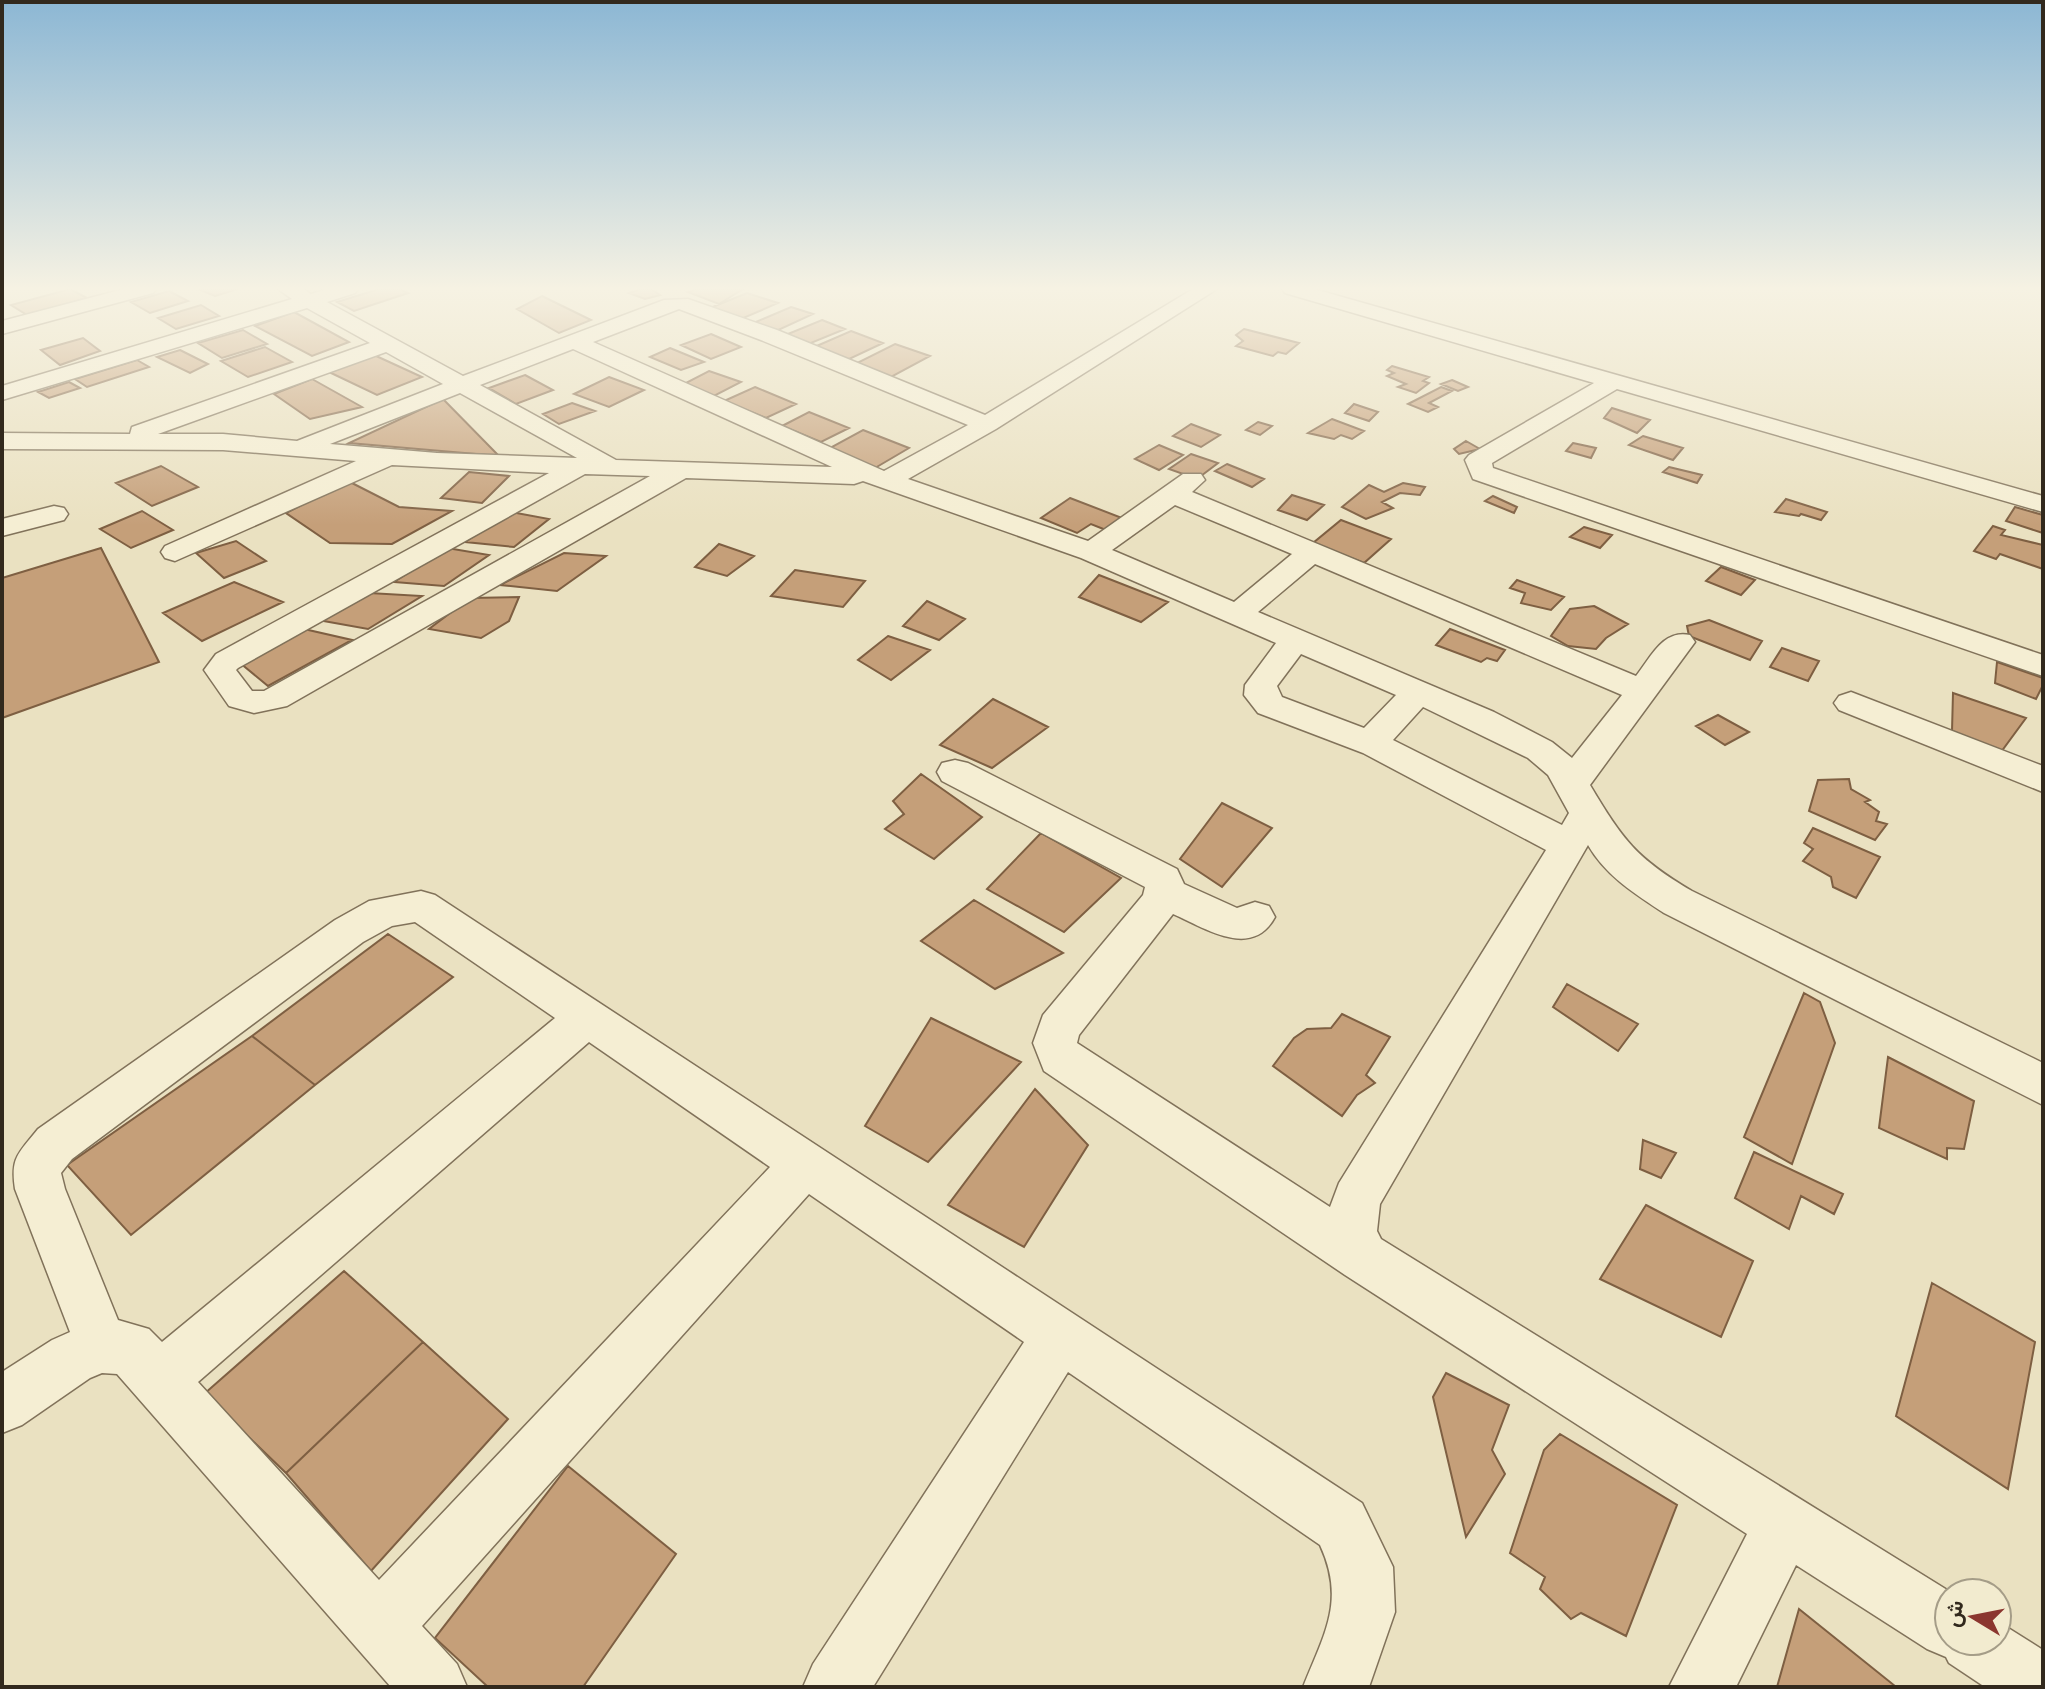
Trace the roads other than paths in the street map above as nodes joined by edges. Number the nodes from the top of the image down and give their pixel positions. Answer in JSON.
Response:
{"nodes":[{"id":1,"x":86,"y":368,"type":"edge"},
{"id":2,"x":320,"y":368,"type":"edge"},
{"id":3,"x":429,"y":368,"type":"edge"},
{"id":4,"x":508,"y":368,"type":"edge"},
{"id":5,"x":632,"y":368,"type":"edge"},
{"id":6,"x":846,"y":368,"type":"edge"},
{"id":7,"x":1079,"y":368,"type":"edge"},
{"id":8,"x":1568,"y":368,"type":"edge"},
{"id":9,"x":1614,"y":381,"type":"junction"},
{"id":10,"x":461,"y":386,"type":"junction"},
{"id":11,"x":2,"y":393,"type":"edge"},
{"id":12,"x":987,"y":424,"type":"junction"},
{"id":13,"x":120,"y":439,"type":"junction"},
{"id":14,"x":2,"y":441,"type":"edge"},
{"id":15,"x":297,"y":447,"type":"junction"},
{"id":16,"x":389,"y":456,"type":"junction"},
{"id":17,"x":577,"y":468,"type":"junction"},
{"id":18,"x":615,"y":469,"type":"junction"},
{"id":19,"x":679,"y":471,"type":"junction"},
{"id":20,"x":880,"y":479,"type":"junction"},
{"id":21,"x":2043,"y":504,"type":"edge"},
{"id":22,"x":54,"y":514,"type":"dead end"},
{"id":23,"x":2,"y":528,"type":"edge"},
{"id":24,"x":175,"y":552,"type":"dead end"},
{"id":25,"x":1091,"y":552,"type":"junction"},
{"id":26,"x":1312,"y":552,"type":"junction"},
{"id":27,"x":1238,"y":614,"type":"junction"},
{"id":28,"x":1295,"y":640,"type":"junction"},
{"id":29,"x":1679,"y":642,"type":"dead end"},
{"id":30,"x":2043,"y":666,"type":"edge"},
{"id":31,"x":1642,"y":691,"type":"junction"},
{"id":32,"x":1418,"y":692,"type":"junction"},
{"id":33,"x":1851,"y":703,"type":"dead end"},
{"id":34,"x":1375,"y":745,"type":"junction"},
{"id":35,"x":955,"y":772,"type":"dead end"},
{"id":36,"x":2043,"y":780,"type":"edge"},
{"id":37,"x":1576,"y":814,"type":"junction"},
{"id":38,"x":1166,"y":893,"type":"junction"},
{"id":39,"x":1255,"y":917,"type":"dead end"},
{"id":40,"x":587,"y":1017,"type":"junction"},
{"id":41,"x":2043,"y":1085,"type":"edge"},
{"id":42,"x":805,"y":1164,"type":"junction"},
{"id":43,"x":1363,"y":1257,"type":"junction"},
{"id":44,"x":1060,"y":1335,"type":"junction"},
{"id":45,"x":102,"y":1346,"type":"junction"},
{"id":46,"x":158,"y":1381,"type":"junction"},
{"id":47,"x":2,"y":1405,"type":"edge"},
{"id":48,"x":1786,"y":1522,"type":"junction"},
{"id":49,"x":1933,"y":1617,"type":"edge"},
{"id":50,"x":379,"y":1626,"type":"junction"},
{"id":51,"x":1996,"y":1657,"type":"edge"},
{"id":52,"x":434,"y":1687,"type":"edge"},
{"id":53,"x":836,"y":1687,"type":"edge"},
{"id":54,"x":1336,"y":1687,"type":"edge"},
{"id":55,"x":1702,"y":1687,"type":"edge"},
{"id":56,"x":2043,"y":1687,"type":"edge"}],
"edges":[{"from":1,"to":11,"type":"street"},
{"from":2,"to":13,"type":"street"},
{"from":3,"to":10,"type":"street"},
{"from":4,"to":10,"type":"street"},
{"from":5,"to":20,"type":"street"},
{"from":6,"to":12,"type":"street"},
{"from":7,"to":12,"type":"street"},
{"from":8,"to":9,"type":"street"},
{"from":9,"to":21,"type":"street"},
{"from":9,"to":30,"type":"street"},
{"from":10,"to":15,"type":"street"},
{"from":10,"to":18,"type":"street"},
{"from":12,"to":20,"type":"street"},
{"from":13,"to":14,"type":"street"},
{"from":13,"to":15,"type":"street"},
{"from":15,"to":16,"type":"street"},
{"from":16,"to":17,"type":"street"},
{"from":16,"to":24,"type":"street"},
{"from":17,"to":18,"type":"street"},
{"from":17,"to":19,"type":"street"},
{"from":18,"to":19,"type":"street"},
{"from":19,"to":20,"type":"street"},
{"from":20,"to":25,"type":"street"},
{"from":22,"to":23,"type":"street"},
{"from":25,"to":26,"type":"street"},
{"from":25,"to":27,"type":"street"},
{"from":26,"to":27,"type":"street"},
{"from":26,"to":31,"type":"street"},
{"from":27,"to":28,"type":"street"},
{"from":28,"to":32,"type":"street"},
{"from":28,"to":34,"type":"street"},
{"from":29,"to":31,"type":"street"},
{"from":31,"to":37,"type":"street"},
{"from":32,"to":34,"type":"street"},
{"from":32,"to":37,"type":"street"},
{"from":33,"to":36,"type":"street"},
{"from":34,"to":37,"type":"street"},
{"from":35,"to":38,"type":"street"},
{"from":37,"to":41,"type":"street"},
{"from":37,"to":43,"type":"street"},
{"from":38,"to":39,"type":"street"},
{"from":38,"to":43,"type":"street"},
{"from":40,"to":42,"type":"street"},
{"from":40,"to":45,"type":"street"},
{"from":40,"to":46,"type":"street"},
{"from":42,"to":44,"type":"street"},
{"from":42,"to":50,"type":"street"},
{"from":43,"to":48,"type":"street"},
{"from":44,"to":53,"type":"street"},
{"from":44,"to":54,"type":"street"},
{"from":45,"to":46,"type":"street"},
{"from":45,"to":47,"type":"street"},
{"from":46,"to":50,"type":"street"},
{"from":48,"to":49,"type":"street"},
{"from":48,"to":55,"type":"street"},
{"from":50,"to":52,"type":"street"},
{"from":51,"to":56,"type":"street"}]}
